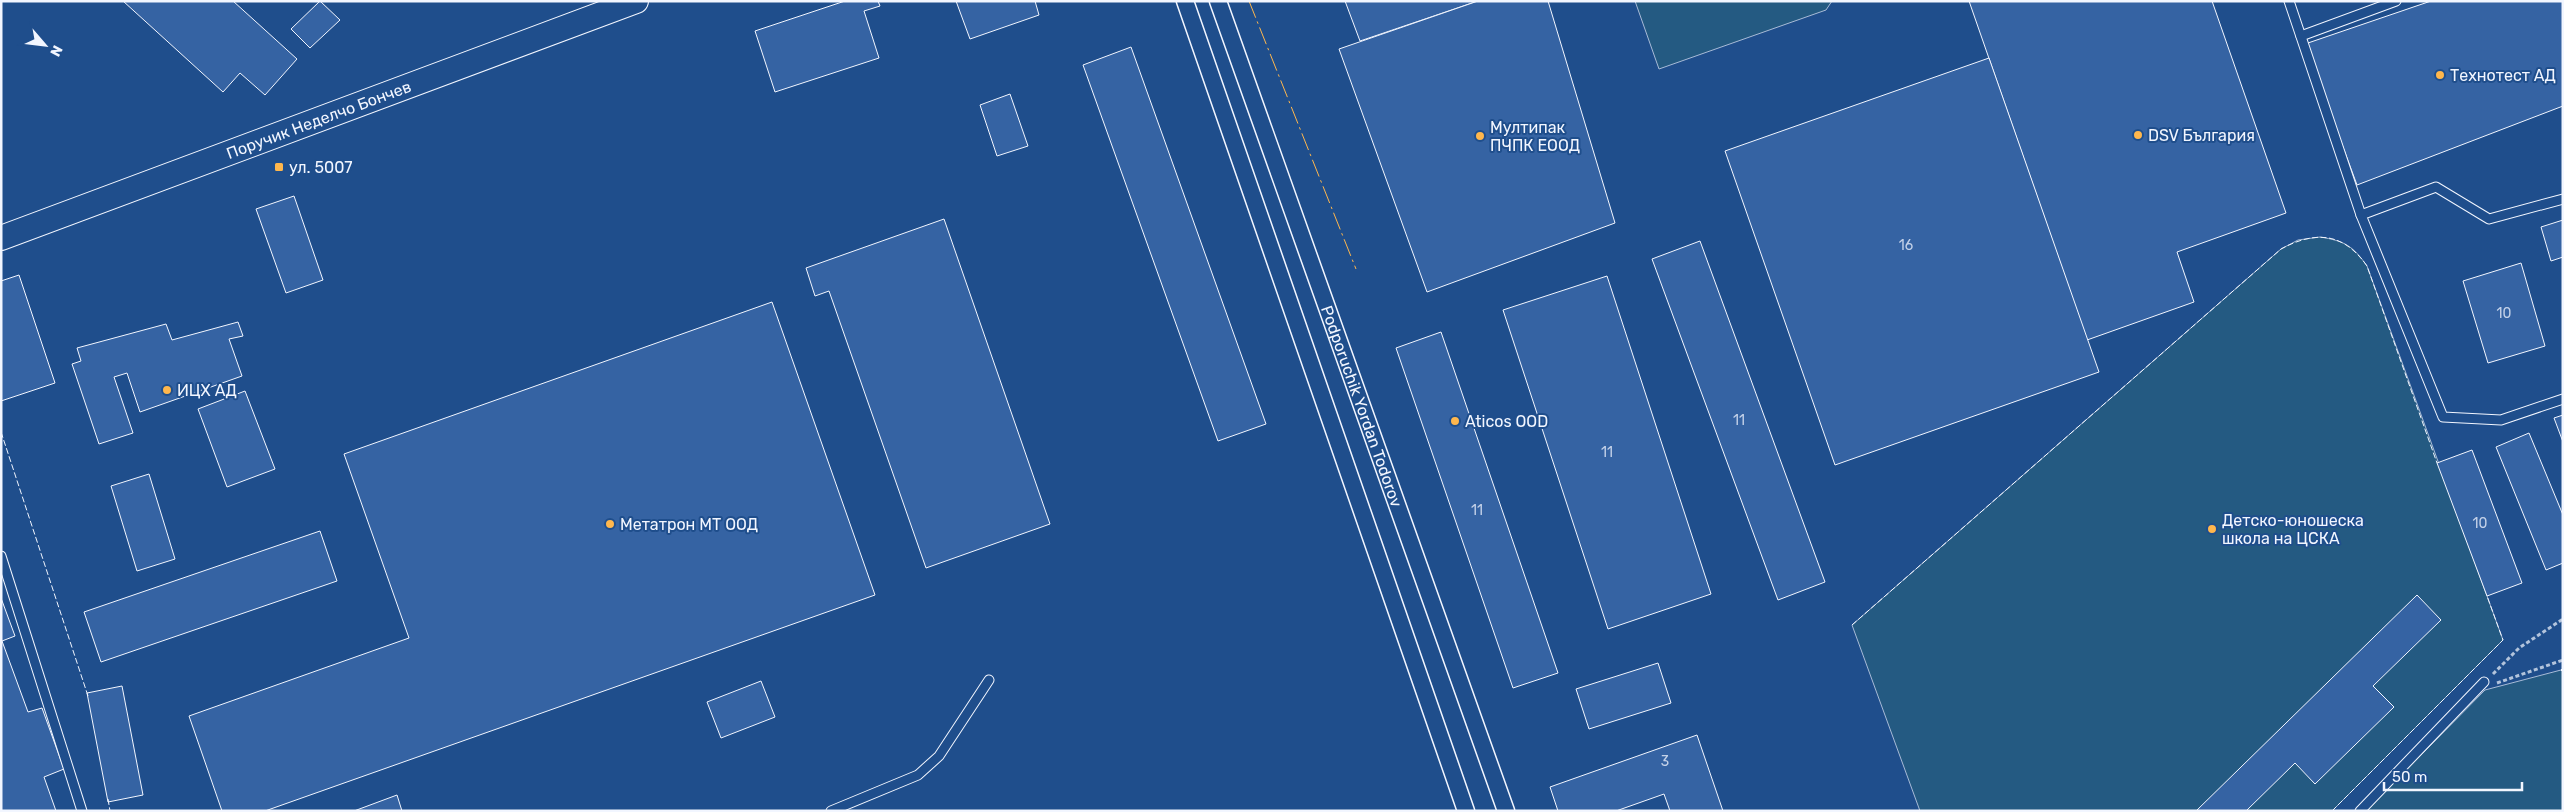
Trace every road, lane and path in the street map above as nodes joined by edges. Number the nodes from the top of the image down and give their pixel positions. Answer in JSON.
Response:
{"nodes":[{"id":1,"x":636,"y":1,"type":"edge"},
{"id":2,"x":1185,"y":1,"type":"edge"},
{"id":3,"x":1218,"y":1,"type":"edge"},
{"id":4,"x":2289,"y":1,"type":"edge"},
{"id":5,"x":2396,"y":1,"type":"edge"},
{"id":6,"x":2301,"y":36,"type":"junction"},
{"id":7,"x":2563,"y":199,"type":"edge"},
{"id":8,"x":2361,"y":215,"type":"junction"},
{"id":9,"x":1,"y":238,"type":"edge"},
{"id":10,"x":2563,"y":399,"type":"edge"},
{"id":11,"x":1,"y":556,"type":"edge"},
{"id":12,"x":2563,"y":619,"type":"edge"},
{"id":13,"x":2563,"y":660,"type":"edge"},
{"id":14,"x":989,"y":680,"type":"dead end"},
{"id":15,"x":2487,"y":684,"type":"junction"},
{"id":16,"x":82,"y":811,"type":"edge"},
{"id":17,"x":831,"y":811,"type":"edge"},
{"id":18,"x":1466,"y":811,"type":"edge"},
{"id":19,"x":1506,"y":811,"type":"edge"},
{"id":20,"x":2360,"y":811,"type":"edge"}],
"edges":[{"from":1,"to":9,"type":"street","name":"Поручик Неделчо Бончев"},
{"from":2,"to":18,"type":"street","name":"Podporuchik Yordan Todorov"},
{"from":3,"to":19,"type":"street","name":"Podporuchik Yordan Todorov"},
{"from":4,"to":6,"type":"lane"},
{"from":5,"to":6,"type":"lane"},
{"from":6,"to":8,"type":"lane"},
{"from":7,"to":8,"type":"lane"},
{"from":8,"to":10,"type":"lane"},
{"from":11,"to":16,"type":"lane"},
{"from":12,"to":15,"type":"path"},
{"from":13,"to":15,"type":"path"},
{"from":14,"to":17,"type":"lane"},
{"from":15,"to":20,"type":"lane"}]}
